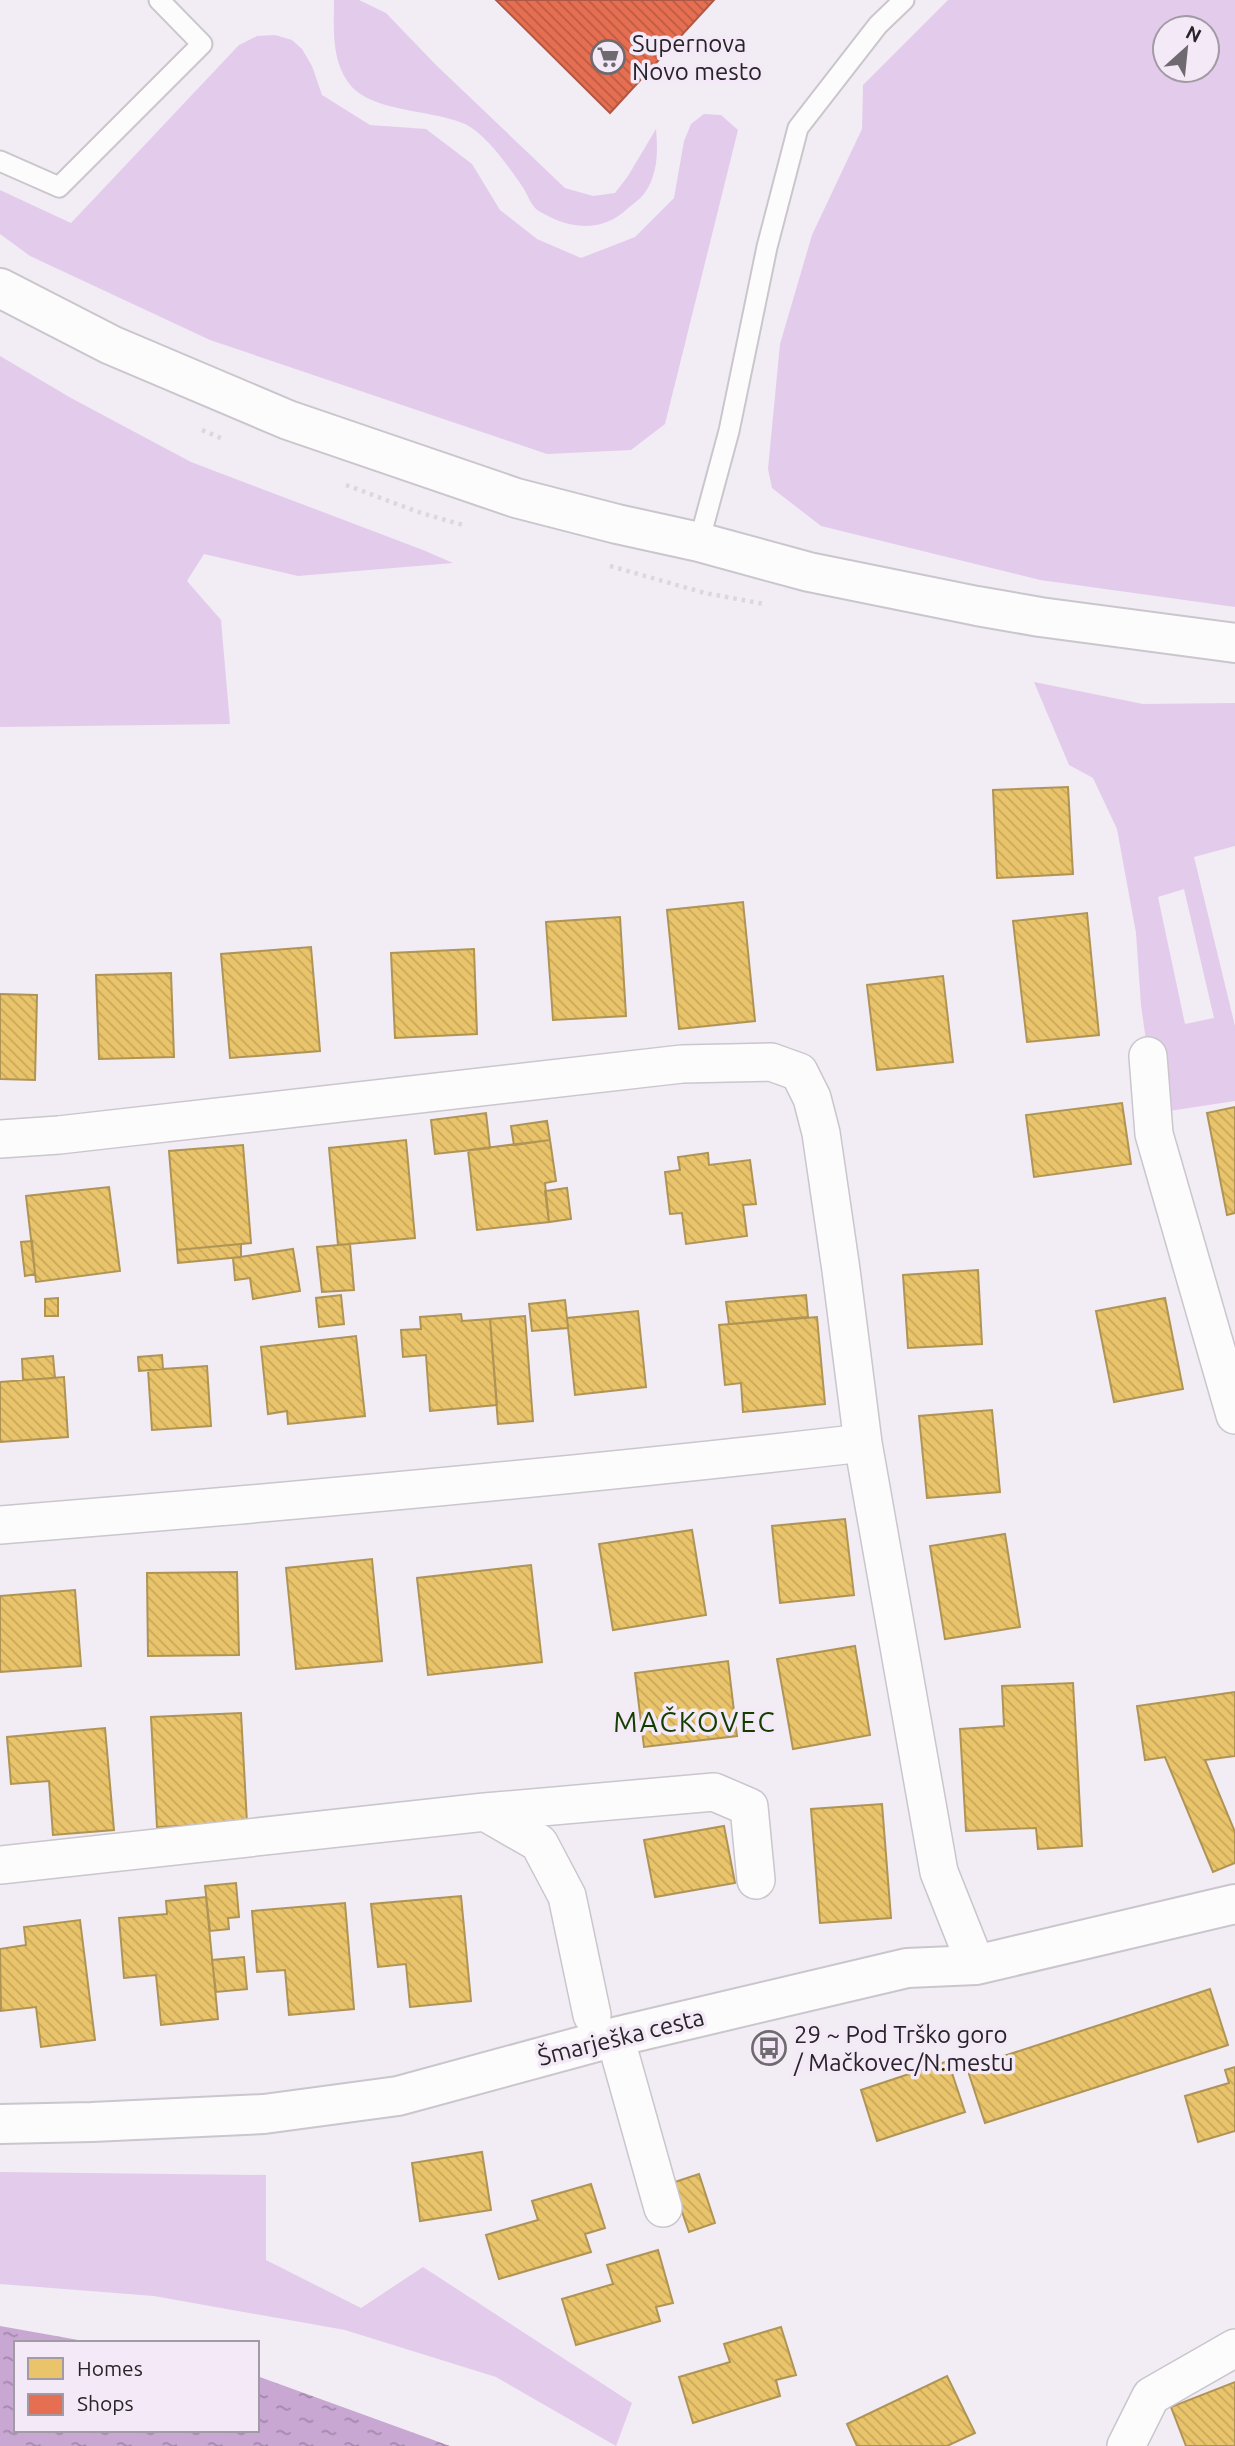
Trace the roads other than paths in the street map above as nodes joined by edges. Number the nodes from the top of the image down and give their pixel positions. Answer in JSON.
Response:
{"nodes":[{"id":1,"x":159,"y":0,"type":"edge"},
{"id":2,"x":904,"y":0,"type":"edge"},
{"id":3,"x":0,"y":161,"type":"edge"},
{"id":4,"x":0,"y":288,"type":"edge"},
{"id":5,"x":699,"y":542,"type":"junction"},
{"id":6,"x":1235,"y":643,"type":"edge"},
{"id":7,"x":1148,"y":1056,"type":"dead end"},
{"id":8,"x":0,"y":1139,"type":"edge"},
{"id":9,"x":1235,"y":1415,"type":"edge"},
{"id":10,"x":863,"y":1443,"type":"junction"},
{"id":11,"x":0,"y":1525,"type":"edge"},
{"id":12,"x":485,"y":1812,"type":"junction"},
{"id":13,"x":0,"y":1865,"type":"edge"},
{"id":14,"x":756,"y":1880,"type":"dead end"},
{"id":15,"x":1235,"y":1904,"type":"edge"},
{"id":16,"x":976,"y":1965,"type":"junction"},
{"id":17,"x":603,"y":2026,"type":"junction"},
{"id":18,"x":0,"y":2124,"type":"edge"},
{"id":19,"x":663,"y":2208,"type":"dead end"},
{"id":20,"x":1235,"y":2348,"type":"edge"},
{"id":21,"x":1126,"y":2446,"type":"edge"}],
"edges":[{"from":1,"to":3,"type":"lane"},
{"from":2,"to":5,"type":"lane"},
{"from":4,"to":5,"type":"main road"},
{"from":5,"to":6,"type":"main road"},
{"from":7,"to":9,"type":"street"},
{"from":8,"to":10,"type":"street"},
{"from":10,"to":11,"type":"street"},
{"from":10,"to":16,"type":"street"},
{"from":12,"to":13,"type":"street"},
{"from":12,"to":14,"type":"street"},
{"from":12,"to":17,"type":"street"},
{"from":15,"to":16,"type":"main road","name":"Šmarješka cesta"},
{"from":16,"to":17,"type":"main road","name":"Šmarješka cesta"},
{"from":17,"to":18,"type":"main road","name":"Šmarješka cesta"},
{"from":17,"to":19,"type":"street"},
{"from":20,"to":21,"type":"street"}]}
